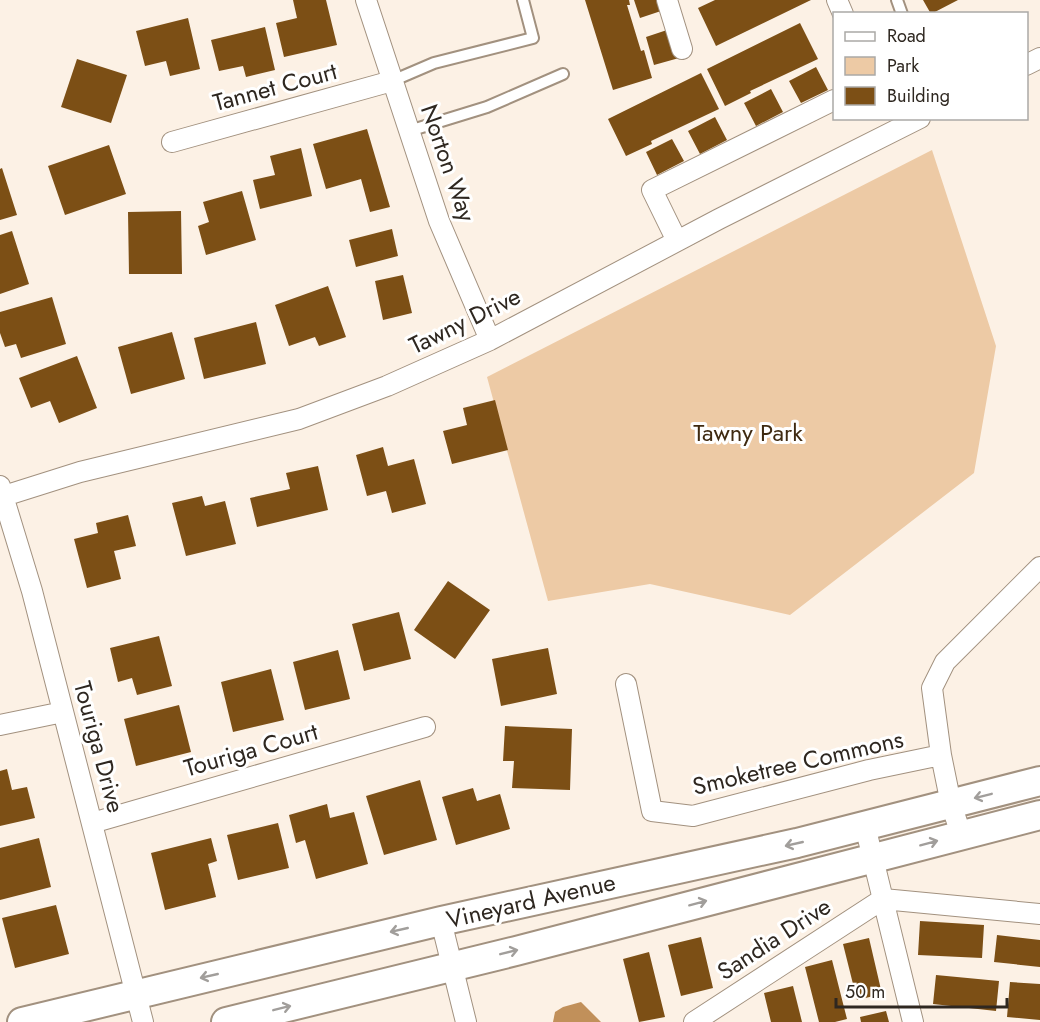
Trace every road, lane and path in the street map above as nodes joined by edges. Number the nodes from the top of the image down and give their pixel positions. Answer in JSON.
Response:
{"nodes":[{"id":1,"x":366,"y":0,"type":"edge"},
{"id":2,"x":523,"y":0,"type":"edge"},
{"id":3,"x":667,"y":0,"type":"edge"},
{"id":4,"x":682,"y":49,"type":"dead end"},
{"id":5,"x":563,"y":74,"type":"dead end"},
{"id":6,"x":392,"y":81,"type":"junction"},
{"id":7,"x":833,"y":100,"type":"edge"},
{"id":8,"x":912,"y":120,"type":"edge"},
{"id":9,"x":891,"y":125,"type":"edge"},
{"id":10,"x":409,"y":131,"type":"junction"},
{"id":11,"x":172,"y":142,"type":"dead end"},
{"id":12,"x":677,"y":241,"type":"junction"},
{"id":13,"x":490,"y":340,"type":"junction"},
{"id":14,"x":2,"y":491,"type":"edge"},
{"id":15,"x":1040,"y":567,"type":"edge"},
{"id":16,"x":626,"y":684,"type":"dead end"},
{"id":17,"x":63,"y":712,"type":"junction"},
{"id":18,"x":0,"y":725,"type":"edge"},
{"id":19,"x":425,"y":727,"type":"dead end"},
{"id":20,"x":941,"y":755,"type":"junction"},
{"id":21,"x":1040,"y":781,"type":"edge"},
{"id":22,"x":951,"y":804,"type":"junction"},
{"id":23,"x":1040,"y":815,"type":"edge"},
{"id":24,"x":92,"y":823,"type":"junction"},
{"id":25,"x":865,"y":826,"type":"junction"},
{"id":26,"x":961,"y":834,"type":"junction"},
{"id":27,"x":873,"y":858,"type":"junction"},
{"id":28,"x":883,"y":899,"type":"junction"},
{"id":29,"x":1040,"y":914,"type":"edge"},
{"id":30,"x":441,"y":921,"type":"junction"},
{"id":31,"x":452,"y":967,"type":"junction"},
{"id":32,"x":136,"y":993,"type":"junction"},
{"id":33,"x":22,"y":1022,"type":"edge"},
{"id":34,"x":143,"y":1022,"type":"edge"},
{"id":35,"x":226,"y":1022,"type":"edge"},
{"id":36,"x":466,"y":1022,"type":"edge"},
{"id":37,"x":694,"y":1022,"type":"edge"},
{"id":38,"x":913,"y":1022,"type":"edge"}],
"edges":[{"from":1,"to":6,"type":"street","name":"Norton Way"},
{"from":2,"to":6,"type":"lane"},
{"from":3,"to":4,"type":"street"},
{"from":5,"to":10,"type":"lane"},
{"from":6,"to":10,"type":"street","name":"Norton Way"},
{"from":6,"to":11,"type":"street","name":"Tannet Court"},
{"from":7,"to":12,"type":"street"},
{"from":8,"to":9,"type":"street","name":"Tawny Drive"},
{"from":9,"to":12,"type":"street","name":"Tawny Drive"},
{"from":10,"to":13,"type":"street","name":"Norton Way"},
{"from":12,"to":13,"type":"street","name":"Tawny Drive"},
{"from":13,"to":14,"type":"street","name":"Tawny Drive"},
{"from":14,"to":17,"type":"street","name":"Touriga Drive"},
{"from":15,"to":20,"type":"street","name":"Smoketree Commons"},
{"from":16,"to":20,"type":"street","name":"Smoketree Commons"},
{"from":17,"to":18,"type":"street"},
{"from":17,"to":24,"type":"street","name":"Touriga Drive"},
{"from":19,"to":24,"type":"street","name":"Touriga Court"},
{"from":20,"to":22,"type":"street","name":"Smoketree Commons"},
{"from":21,"to":22,"type":"street","name":"Vineyard Avenue","one_way":true},
{"from":22,"to":25,"type":"street","name":"Vineyard Avenue"},
{"from":22,"to":26,"type":"street","name":"Smoketree Commons"},
{"from":23,"to":26,"type":"street","name":"Vineyard Avenue"},
{"from":24,"to":32,"type":"street","name":"Touriga Drive"},
{"from":25,"to":27,"type":"street"},
{"from":25,"to":30,"type":"street","name":"Vineyard Avenue","one_way":true},
{"from":27,"to":26,"type":"street","name":"Vineyard Avenue","one_way":true},
{"from":27,"to":28,"type":"street"},
{"from":31,"to":27,"type":"street","name":"Vineyard Avenue","one_way":true},
{"from":28,"to":29,"type":"street"},
{"from":28,"to":37,"type":"street","name":"Sandia Drive"},
{"from":28,"to":38,"type":"street"},
{"from":30,"to":31,"type":"street"},
{"from":30,"to":32,"type":"street","name":"Vineyard Avenue","one_way":true},
{"from":35,"to":31,"type":"street","name":"Vineyard Avenue","one_way":true},
{"from":31,"to":36,"type":"street"},
{"from":32,"to":33,"type":"street","name":"Vineyard Avenue"},
{"from":32,"to":34,"type":"street","name":"Touriga Drive"}]}
